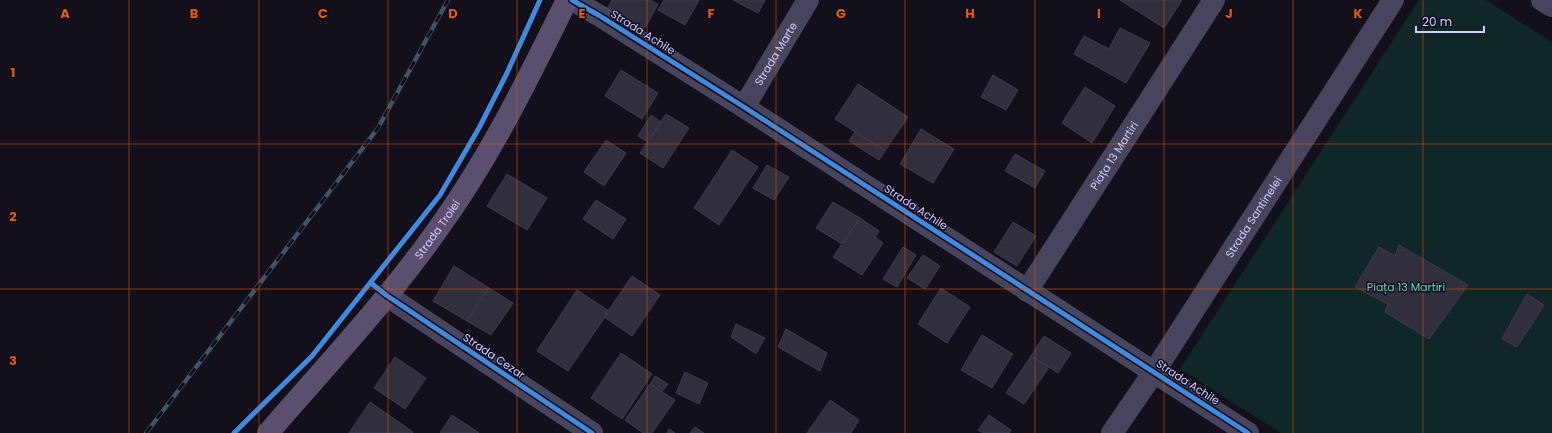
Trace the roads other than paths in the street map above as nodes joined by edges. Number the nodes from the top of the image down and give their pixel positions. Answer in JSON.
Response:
{"nodes":[{"id":1,"x":567,"y":0,"type":"edge"},
{"id":2,"x":572,"y":0,"type":"edge"},
{"id":3,"x":808,"y":0,"type":"edge"},
{"id":4,"x":1214,"y":0,"type":"edge"},
{"id":5,"x":1393,"y":0,"type":"edge"},
{"id":6,"x":1542,"y":0,"type":"edge"},
{"id":7,"x":1552,"y":6,"type":"edge"},
{"id":8,"x":744,"y":107,"type":"junction"},
{"id":9,"x":1027,"y":291,"type":"junction"},
{"id":10,"x":386,"y":295,"type":"junction"},
{"id":11,"x":1154,"y":372,"type":"junction"},
{"id":12,"x":268,"y":433,"type":"edge"},
{"id":13,"x":592,"y":433,"type":"edge"},
{"id":14,"x":1112,"y":433,"type":"edge"},
{"id":15,"x":1248,"y":433,"type":"edge"}],
"edges":[{"from":1,"to":10,"type":"main road","name":"Strada Troiei"},
{"from":2,"to":8,"type":"street","name":"Strada Achile"},
{"from":3,"to":8,"type":"street","name":"Strada Marte"},
{"from":4,"to":9,"type":"street","name":"Piața 13 Martiri"},
{"from":5,"to":11,"type":"street","name":"Strada Santinelei"},
{"from":6,"to":7,"type":"street"},
{"from":8,"to":9,"type":"street","name":"Strada Achile"},
{"from":9,"to":11,"type":"street","name":"Strada Achile"},
{"from":10,"to":12,"type":"main road","name":"Strada Troiei"},
{"from":10,"to":13,"type":"street","name":"Strada Cezar"},
{"from":11,"to":14,"type":"street","name":"Strada Santinelei"},
{"from":11,"to":15,"type":"street","name":"Strada Achile"}]}
